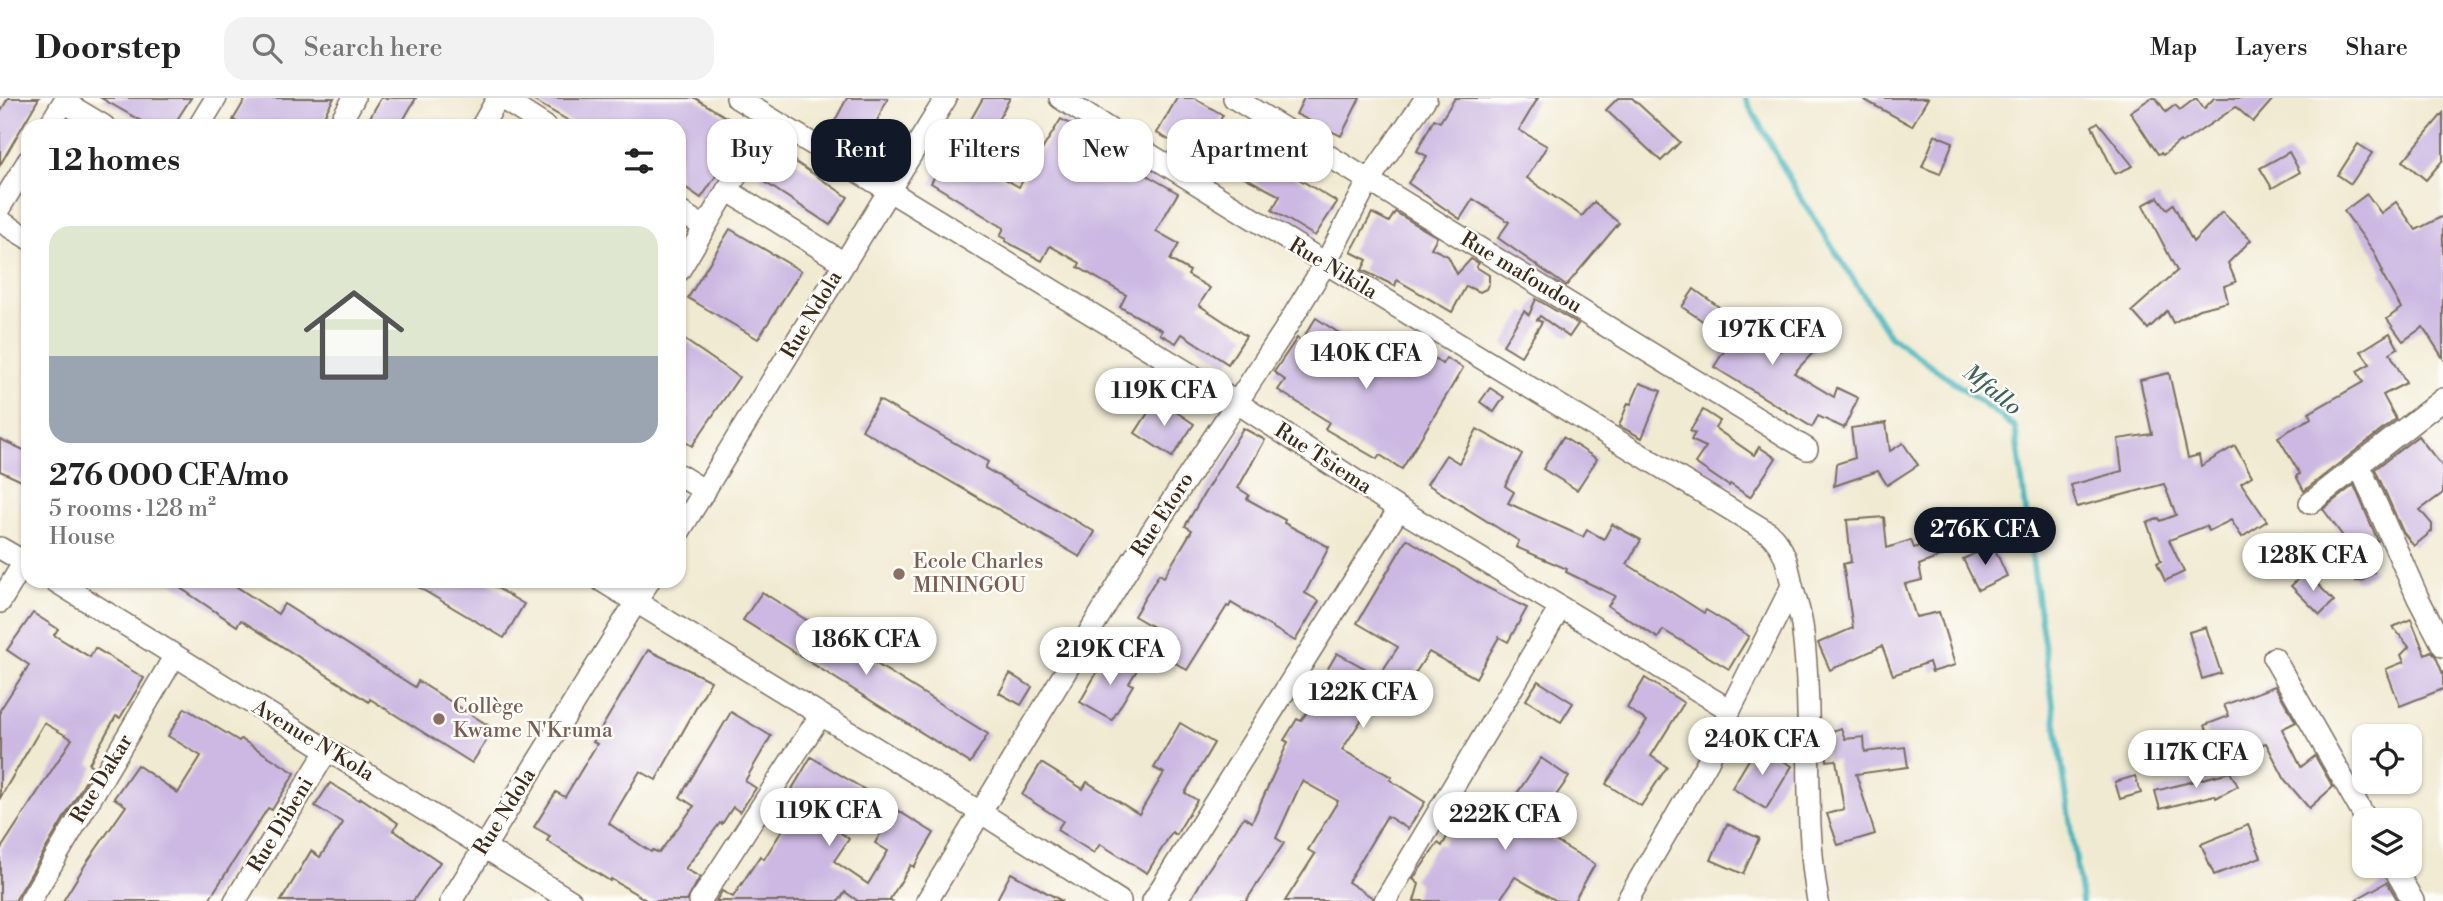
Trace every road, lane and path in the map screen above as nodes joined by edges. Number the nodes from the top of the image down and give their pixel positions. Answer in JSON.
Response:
{"nodes":[{"id":1,"x":216,"y":98,"type":"edge"},
{"id":2,"x":354,"y":98,"type":"edge"},
{"id":3,"x":500,"y":98,"type":"edge"},
{"id":4,"x":737,"y":98,"type":"edge"},
{"id":5,"x":946,"y":98,"type":"edge"},
{"id":6,"x":1060,"y":98,"type":"edge"},
{"id":7,"x":1234,"y":98,"type":"edge"},
{"id":8,"x":1426,"y":98,"type":"edge"},
{"id":9,"x":65,"y":100,"type":"edge"},
{"id":10,"x":53,"y":119,"type":"edge"},
{"id":11,"x":94,"y":119,"type":"edge"},
{"id":12,"x":203,"y":119,"type":"edge"},
{"id":13,"x":342,"y":119,"type":"edge"},
{"id":14,"x":486,"y":119,"type":"edge"},
{"id":15,"x":534,"y":119,"type":"edge"},
{"id":16,"x":770,"y":119,"type":"edge"},
{"id":17,"x":797,"y":135,"type":"edge"},
{"id":18,"x":21,"y":172,"type":"edge"},
{"id":19,"x":1369,"y":180,"type":"junction"},
{"id":20,"x":732,"y":182,"type":"edge"},
{"id":21,"x":727,"y":190,"type":"junction"},
{"id":22,"x":889,"y":192,"type":"junction"},
{"id":23,"x":0,"y":207,"type":"edge"},
{"id":24,"x":686,"y":216,"type":"edge"},
{"id":25,"x":0,"y":221,"type":"edge"},
{"id":26,"x":704,"y":228,"type":"junction"},
{"id":27,"x":21,"y":234,"type":"edge"},
{"id":28,"x":686,"y":259,"type":"edge"},
{"id":29,"x":844,"y":263,"type":"junction"},
{"id":30,"x":1325,"y":264,"type":"junction"},
{"id":31,"x":2443,"y":399,"type":"edge"},
{"id":32,"x":1236,"y":402,"type":"junction"},
{"id":33,"x":1807,"y":449,"type":"dead end"},
{"id":34,"x":2359,"y":465,"type":"junction"},
{"id":35,"x":686,"y":479,"type":"edge"},
{"id":36,"x":705,"y":491,"type":"junction"},
{"id":37,"x":2310,"y":503,"type":"dead end"},
{"id":38,"x":1399,"y":509,"type":"junction"},
{"id":39,"x":686,"y":521,"type":"edge"},
{"id":40,"x":0,"y":548,"type":"edge"},
{"id":41,"x":21,"y":560,"type":"edge"},
{"id":42,"x":21,"y":571,"type":"edge"},
{"id":43,"x":1792,"y":586,"type":"junction"},
{"id":44,"x":66,"y":588,"type":"edge"},
{"id":45,"x":613,"y":588,"type":"edge"},
{"id":46,"x":645,"y":588,"type":"edge"},
{"id":47,"x":636,"y":602,"type":"junction"},
{"id":48,"x":0,"y":603,"type":"edge"},
{"id":49,"x":1560,"y":608,"type":"junction"},
{"id":50,"x":2443,"y":646,"type":"edge"},
{"id":51,"x":174,"y":657,"type":"junction"},
{"id":52,"x":2274,"y":658,"type":"dead end"},
{"id":53,"x":1730,"y":709,"type":"junction"},
{"id":54,"x":820,"y":716,"type":"junction"},
{"id":55,"x":328,"y":748,"type":"junction"},
{"id":56,"x":2360,"y":808,"type":"edge"},
{"id":57,"x":980,"y":812,"type":"junction"},
{"id":58,"x":484,"y":846,"type":"junction"},
{"id":59,"x":2400,"y":878,"type":"edge"},
{"id":60,"x":30,"y":901,"type":"edge"},
{"id":61,"x":235,"y":901,"type":"edge"},
{"id":62,"x":451,"y":901,"type":"edge"},
{"id":63,"x":571,"y":901,"type":"edge"},
{"id":64,"x":701,"y":901,"type":"edge"},
{"id":65,"x":928,"y":901,"type":"edge"},
{"id":66,"x":1120,"y":901,"type":"edge"},
{"id":67,"x":1153,"y":901,"type":"edge"},
{"id":68,"x":1385,"y":901,"type":"edge"},
{"id":69,"x":1627,"y":901,"type":"edge"},
{"id":70,"x":1818,"y":901,"type":"edge"},
{"id":71,"x":2413,"y":901,"type":"edge"}],
"edges":[{"from":1,"to":12,"type":"street"},
{"from":2,"to":13,"type":"street"},
{"from":3,"to":14,"type":"street"},
{"from":3,"to":15,"type":"street"},
{"from":4,"to":16,"type":"street","name":"Rue Tsiema"},
{"from":5,"to":22,"type":"street","name":"Rue Ndola"},
{"from":6,"to":30,"type":"street","name":"Rue Nikila"},
{"from":7,"to":19,"type":"street","name":"Rue mafoudou"},
{"from":8,"to":19,"type":"street","name":"Rue Etoro"},
{"from":9,"to":10,"type":"street"},
{"from":9,"to":11,"type":"street"},
{"from":17,"to":22,"type":"street","name":"Rue Tsiema"},
{"from":18,"to":23,"type":"street"},
{"from":19,"to":30,"type":"street","name":"Rue Etoro"},
{"from":19,"to":33,"type":"street","name":"Rue mafoudou"},
{"from":20,"to":21,"type":"street"},
{"from":21,"to":26,"type":"street"},
{"from":21,"to":29,"type":"street"},
{"from":22,"to":29,"type":"street","name":"Rue Ndola"},
{"from":22,"to":32,"type":"street","name":"Rue Tsiema"},
{"from":24,"to":26,"type":"street"},
{"from":25,"to":27,"type":"street"},
{"from":26,"to":28,"type":"street"},
{"from":29,"to":36,"type":"street","name":"Rue Ndola"},
{"from":30,"to":32,"type":"street","name":"Rue Etoro"},
{"from":30,"to":43,"type":"street","name":"Rue Nikila"},
{"from":31,"to":34,"type":"street"},
{"from":32,"to":38,"type":"street","name":"Rue Tsiema"},
{"from":32,"to":57,"type":"street","name":"Rue Etoro"},
{"from":34,"to":37,"type":"street"},
{"from":34,"to":50,"type":"street"},
{"from":35,"to":36,"type":"street"},
{"from":36,"to":39,"type":"street","name":"Rue Ndola"},
{"from":38,"to":49,"type":"street","name":"Rue Tsiema"},
{"from":38,"to":67,"type":"street"},
{"from":40,"to":41,"type":"street"},
{"from":42,"to":48,"type":"street"},
{"from":43,"to":53,"type":"street"},
{"from":43,"to":70,"type":"street"},
{"from":44,"to":51,"type":"street","name":"Avenue N'Kola"},
{"from":45,"to":47,"type":"street"},
{"from":46,"to":47,"type":"street","name":"Rue Ndola"},
{"from":47,"to":54,"type":"street"},
{"from":47,"to":58,"type":"street","name":"Rue Ndola"},
{"from":49,"to":53,"type":"street","name":"Rue Tsiema"},
{"from":49,"to":68,"type":"street"},
{"from":51,"to":55,"type":"street","name":"Avenue N'Kola"},
{"from":51,"to":60,"type":"street","name":"Rue Dakar"},
{"from":52,"to":56,"type":"street"},
{"from":53,"to":69,"type":"street"},
{"from":54,"to":57,"type":"street"},
{"from":54,"to":64,"type":"street"},
{"from":55,"to":58,"type":"street","name":"Avenue N'Kola"},
{"from":55,"to":61,"type":"street","name":"Rue Dibeni"},
{"from":57,"to":65,"type":"street","name":"Rue Etoro"},
{"from":57,"to":66,"type":"street"},
{"from":58,"to":62,"type":"street","name":"Rue Ndola"},
{"from":58,"to":63,"type":"street","name":"Avenue N'Kola"},
{"from":59,"to":71,"type":"street"}]}
